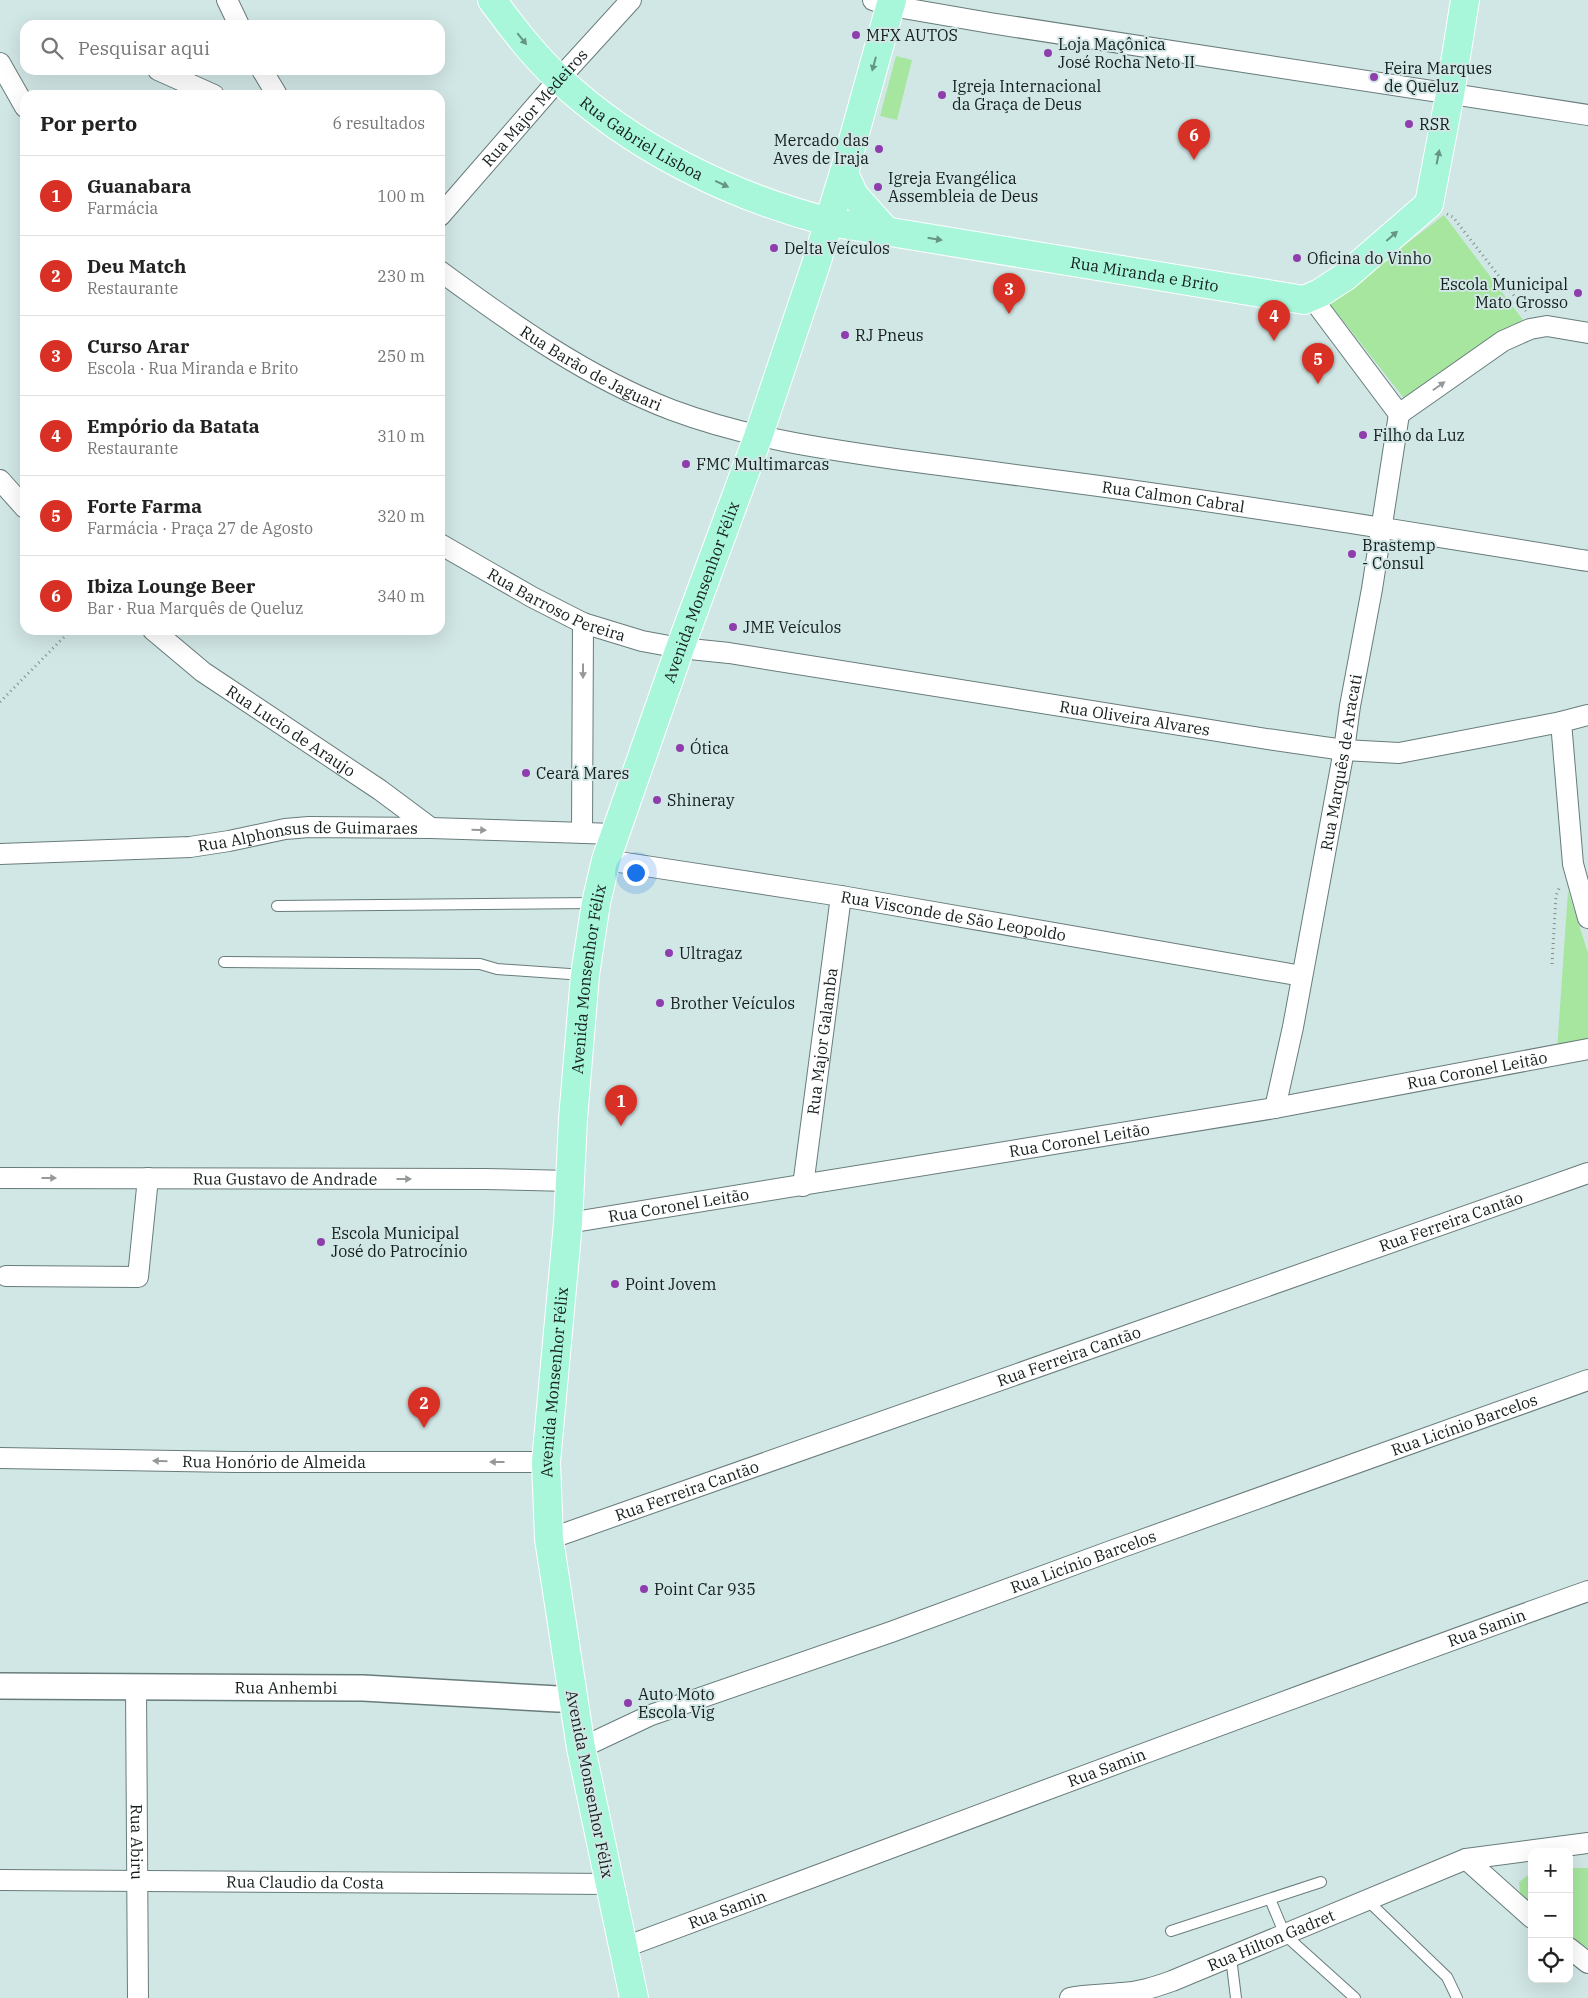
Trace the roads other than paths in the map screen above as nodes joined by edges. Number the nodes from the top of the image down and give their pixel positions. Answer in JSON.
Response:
{"nodes":[{"id":1,"x":228,"y":0,"type":"edge"},
{"id":2,"x":492,"y":0,"type":"edge"},
{"id":3,"x":631,"y":0,"type":"edge"},
{"id":4,"x":1465,"y":0,"type":"edge"},
{"id":5,"x":885,"y":2,"type":"edge"},
{"id":6,"x":237,"y":20,"type":"edge"},
{"id":7,"x":0,"y":63,"type":"edge"},
{"id":8,"x":169,"y":75,"type":"edge"},
{"id":9,"x":265,"y":75,"type":"edge"},
{"id":10,"x":559,"y":79,"type":"junction"},
{"id":11,"x":203,"y":90,"type":"edge"},
{"id":12,"x":274,"y":90,"type":"edge"},
{"id":13,"x":1450,"y":94,"type":"junction"},
{"id":14,"x":20,"y":98,"type":"edge"},
{"id":15,"x":1588,"y":115,"type":"edge"},
{"id":16,"x":844,"y":173,"type":"junction"},
{"id":17,"x":445,"y":210,"type":"edge"},
{"id":18,"x":830,"y":222,"type":"junction"},
{"id":19,"x":886,"y":232,"type":"junction"},
{"id":20,"x":815,"y":267,"type":"junction"},
{"id":21,"x":445,"y":275,"type":"edge"},
{"id":22,"x":1312,"y":298,"type":"junction"},
{"id":23,"x":1588,"y":333,"type":"edge"},
{"id":24,"x":1399,"y":414,"type":"junction"},
{"id":25,"x":758,"y":437,"type":"junction"},
{"id":26,"x":0,"y":480,"type":"edge"},
{"id":27,"x":20,"y":502,"type":"edge"},
{"id":28,"x":1381,"y":528,"type":"junction"},
{"id":29,"x":445,"y":547,"type":"edge"},
{"id":30,"x":1588,"y":561,"type":"edge"},
{"id":31,"x":584,"y":622,"type":"junction"},
{"id":32,"x":159,"y":635,"type":"edge"},
{"id":33,"x":680,"y":648,"type":"junction"},
{"id":34,"x":1588,"y":715,"type":"edge"},
{"id":35,"x":1561,"y":722,"type":"junction"},
{"id":36,"x":1344,"y":750,"type":"junction"},
{"id":37,"x":431,"y":828,"type":"junction"},
{"id":38,"x":582,"y":833,"type":"junction"},
{"id":39,"x":615,"y":834,"type":"junction"},
{"id":40,"x":0,"y":854,"type":"edge"},
{"id":41,"x":606,"y":860,"type":"junction"},
{"id":42,"x":1580,"y":862,"type":"edge"},
{"id":43,"x":842,"y":896,"type":"junction"},
{"id":44,"x":596,"y":903,"type":"junction"},
{"id":45,"x":277,"y":906,"type":"dead end"},
{"id":46,"x":1588,"y":918,"type":"edge"},
{"id":47,"x":224,"y":962,"type":"dead end"},
{"id":48,"x":585,"y":975,"type":"junction"},
{"id":49,"x":1302,"y":976,"type":"junction"},
{"id":50,"x":1588,"y":1049,"type":"edge"},
{"id":51,"x":1275,"y":1108,"type":"junction"},
{"id":52,"x":1588,"y":1173,"type":"edge"},
{"id":53,"x":0,"y":1178,"type":"edge"},
{"id":54,"x":148,"y":1178,"type":"junction"},
{"id":55,"x":570,"y":1181,"type":"junction"},
{"id":56,"x":803,"y":1186,"type":"junction"},
{"id":57,"x":568,"y":1223,"type":"junction"},
{"id":58,"x":6,"y":1276,"type":"dead end"},
{"id":59,"x":1588,"y":1380,"type":"edge"},
{"id":60,"x":0,"y":1458,"type":"edge"},
{"id":61,"x":546,"y":1462,"type":"junction"},
{"id":62,"x":550,"y":1539,"type":"junction"},
{"id":63,"x":1588,"y":1591,"type":"edge"},
{"id":64,"x":0,"y":1686,"type":"edge"},
{"id":65,"x":136,"y":1686,"type":"junction"},
{"id":66,"x":573,"y":1697,"type":"junction"},
{"id":67,"x":581,"y":1748,"type":"junction"},
{"id":68,"x":1588,"y":1843,"type":"edge"},
{"id":69,"x":1466,"y":1859,"type":"junction"},
{"id":70,"x":0,"y":1880,"type":"edge"},
{"id":71,"x":138,"y":1880,"type":"junction"},
{"id":72,"x":1321,"y":1882,"type":"dead end"},
{"id":73,"x":609,"y":1884,"type":"junction"},
{"id":74,"x":1270,"y":1899,"type":"junction"},
{"id":75,"x":1367,"y":1900,"type":"junction"},
{"id":76,"x":1528,"y":1914,"type":"edge"},
{"id":77,"x":1171,"y":1931,"type":"dead end"},
{"id":78,"x":1285,"y":1935,"type":"junction"},
{"id":79,"x":625,"y":1947,"type":"junction"},
{"id":80,"x":1573,"y":1951,"type":"edge"},
{"id":81,"x":1231,"y":1957,"type":"junction"},
{"id":82,"x":1588,"y":1963,"type":"edge"},
{"id":83,"x":1150,"y":1994,"type":"edge"},
{"id":84,"x":138,"y":1998,"type":"edge"},
{"id":85,"x":634,"y":1998,"type":"edge"},
{"id":86,"x":1070,"y":1998,"type":"edge"},
{"id":87,"x":1236,"y":1998,"type":"edge"},
{"id":88,"x":1354,"y":1998,"type":"edge"},
{"id":89,"x":1457,"y":1998,"type":"edge"}],
"edges":[{"from":1,"to":6,"type":"street"},
{"from":2,"to":10,"type":"main road","name":"Rua Gabriel Lisboa","one_way":true},
{"from":3,"to":10,"type":"street","name":"Rua Major Medeiros"},
{"from":4,"to":13,"type":"main road"},
{"from":5,"to":13,"type":"street"},
{"from":5,"to":16,"type":"main road","name":"Avenida Monsenhor Félix","one_way":true},
{"from":7,"to":14,"type":"street"},
{"from":8,"to":11,"type":"street"},
{"from":9,"to":12,"type":"street"},
{"from":10,"to":17,"type":"street","name":"Rua Major Medeiros"},
{"from":10,"to":18,"type":"main road","name":"Rua Gabriel Lisboa","one_way":true},
{"from":13,"to":15,"type":"street"},
{"from":22,"to":13,"type":"main road","one_way":true},
{"from":16,"to":18,"type":"main road","name":"Avenida Monsenhor Félix"},
{"from":16,"to":19,"type":"main road"},
{"from":18,"to":19,"type":"main road","name":"Rua Miranda e Brito"},
{"from":18,"to":20,"type":"main road","name":"Avenida Monsenhor Félix"},
{"from":19,"to":20,"type":"main road"},
{"from":19,"to":22,"type":"main road","name":"Rua Miranda e Brito","one_way":true},
{"from":20,"to":25,"type":"main road","name":"Avenida Monsenhor Félix"},
{"from":21,"to":25,"type":"street","name":"Rua Barão de Jaguari"},
{"from":22,"to":24,"type":"street"},
{"from":24,"to":23,"type":"street","one_way":true},
{"from":24,"to":28,"type":"street","name":"Rua Marquês de Aracati"},
{"from":25,"to":28,"type":"street","name":"Rua Calmon Cabral"},
{"from":25,"to":33,"type":"main road","name":"Avenida Monsenhor Félix"},
{"from":26,"to":27,"type":"street"},
{"from":28,"to":30,"type":"street","name":"Rua Calmon Cabral"},
{"from":28,"to":36,"type":"street","name":"Rua Marquês de Aracati"},
{"from":29,"to":31,"type":"street","name":"Rua Barroso Pereira"},
{"from":31,"to":33,"type":"street","name":"Rua Barroso Pereira"},
{"from":31,"to":38,"type":"street","one_way":true},
{"from":32,"to":37,"type":"street","name":"Rua Lucio de Araujo"},
{"from":33,"to":36,"type":"street","name":"Rua Oliveira Alvares"},
{"from":33,"to":39,"type":"main road","name":"Avenida Monsenhor Félix"},
{"from":34,"to":35,"type":"street","name":"Rua Oliveira Alvares"},
{"from":35,"to":36,"type":"street","name":"Rua Oliveira Alvares"},
{"from":35,"to":42,"type":"street"},
{"from":36,"to":49,"type":"street","name":"Rua Marquês de Aracati"},
{"from":37,"to":38,"type":"street","name":"Rua Alphonsus de Guimaraes","one_way":true},
{"from":37,"to":40,"type":"street","name":"Rua Alphonsus de Guimaraes"},
{"from":38,"to":39,"type":"street","name":"Rua Alphonsus de Guimaraes"},
{"from":39,"to":41,"type":"main road","name":"Avenida Monsenhor Félix"},
{"from":41,"to":43,"type":"street","name":"Rua Visconde de São Leopoldo"},
{"from":41,"to":44,"type":"main road","name":"Avenida Monsenhor Félix"},
{"from":42,"to":46,"type":"street"},
{"from":43,"to":49,"type":"street","name":"Rua Visconde de São Leopoldo"},
{"from":43,"to":56,"type":"street","name":"Rua Major Galamba"},
{"from":44,"to":45,"type":"lane"},
{"from":44,"to":48,"type":"main road","name":"Avenida Monsenhor Félix"},
{"from":47,"to":48,"type":"lane"},
{"from":48,"to":55,"type":"main road","name":"Avenida Monsenhor Félix"},
{"from":49,"to":51,"type":"street","name":"Rua Marquês de Aracati"},
{"from":50,"to":51,"type":"street","name":"Rua Coronel Leitão"},
{"from":51,"to":56,"type":"street","name":"Rua Coronel Leitão"},
{"from":52,"to":62,"type":"street","name":"Rua Ferreira Cantão"},
{"from":53,"to":54,"type":"street","name":"Rua Gustavo de Andrade","one_way":true},
{"from":54,"to":55,"type":"street","name":"Rua Gustavo de Andrade","one_way":true},
{"from":54,"to":58,"type":"street"},
{"from":55,"to":57,"type":"main road","name":"Avenida Monsenhor Félix"},
{"from":56,"to":57,"type":"street","name":"Rua Coronel Leitão"},
{"from":57,"to":61,"type":"main road","name":"Avenida Monsenhor Félix"},
{"from":59,"to":67,"type":"street","name":"Rua Licínio Barcelos"},
{"from":61,"to":60,"type":"street","name":"Rua Honório de Almeida","one_way":true},
{"from":61,"to":62,"type":"main road","name":"Avenida Monsenhor Félix"},
{"from":62,"to":66,"type":"main road","name":"Avenida Monsenhor Félix"},
{"from":63,"to":79,"type":"street","name":"Rua Samin"},
{"from":64,"to":65,"type":"street","name":"Rua Anhembi"},
{"from":65,"to":66,"type":"street","name":"Rua Anhembi"},
{"from":65,"to":71,"type":"street","name":"Rua Abiru"},
{"from":66,"to":67,"type":"main road","name":"Avenida Monsenhor Félix"},
{"from":67,"to":73,"type":"main road","name":"Avenida Monsenhor Félix"},
{"from":68,"to":69,"type":"street","name":"Rua Hilton Gadret"},
{"from":69,"to":75,"type":"street","name":"Rua Hilton Gadret"},
{"from":69,"to":76,"type":"street"},
{"from":70,"to":71,"type":"street","name":"Rua Claudio da Costa"},
{"from":71,"to":73,"type":"street","name":"Rua Claudio da Costa"},
{"from":71,"to":84,"type":"street","name":"Rua Abiru"},
{"from":72,"to":74,"type":"lane"},
{"from":73,"to":79,"type":"main road","name":"Avenida Monsenhor Félix"},
{"from":74,"to":77,"type":"lane"},
{"from":74,"to":78,"type":"lane"},
{"from":75,"to":78,"type":"street","name":"Rua Hilton Gadret"},
{"from":75,"to":89,"type":"lane"},
{"from":78,"to":81,"type":"street","name":"Rua Hilton Gadret"},
{"from":78,"to":88,"type":"lane"},
{"from":79,"to":85,"type":"main road","name":"Avenida Monsenhor Félix"},
{"from":80,"to":82,"type":"street"},
{"from":81,"to":83,"type":"street","name":"Rua Hilton Gadret"},
{"from":81,"to":87,"type":"lane"},
{"from":83,"to":86,"type":"street","name":"Rua Hilton Gadret"}]}
